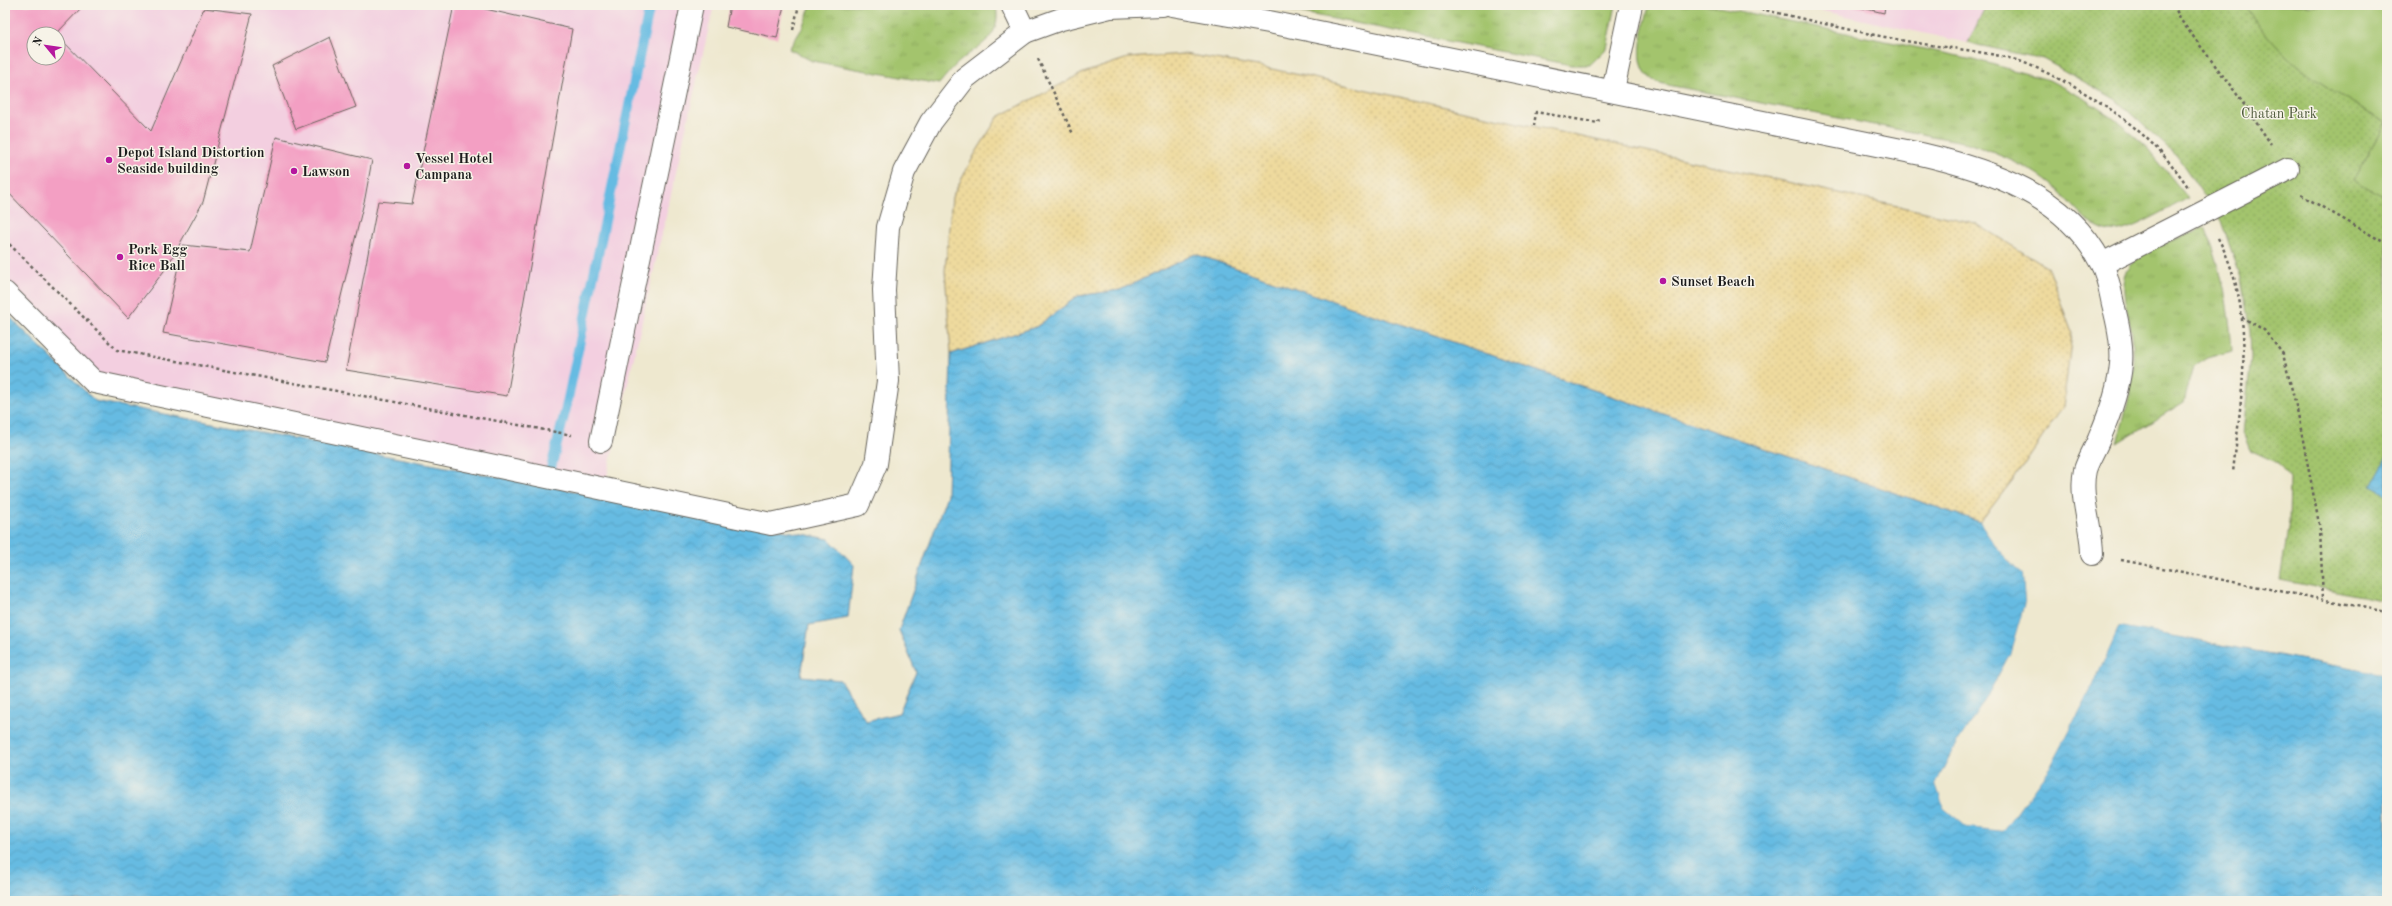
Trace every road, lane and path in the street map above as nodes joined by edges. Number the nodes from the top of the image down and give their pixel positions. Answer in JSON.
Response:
{"nodes":[{"id":1,"x":692,"y":5,"type":"edge"},
{"id":2,"x":799,"y":5,"type":"edge"},
{"id":3,"x":1012,"y":5,"type":"edge"},
{"id":4,"x":1162,"y":5,"type":"edge"},
{"id":5,"x":1172,"y":5,"type":"edge"},
{"id":6,"x":1631,"y":5,"type":"edge"},
{"id":7,"x":1743,"y":5,"type":"edge"},
{"id":8,"x":2174,"y":5,"type":"edge"},
{"id":9,"x":793,"y":30,"type":"dead end"},
{"id":10,"x":1025,"y":32,"type":"junction"},
{"id":11,"x":1613,"y":90,"type":"junction"},
{"id":12,"x":1073,"y":134,"type":"dead end"},
{"id":13,"x":2288,"y":170,"type":"junction"},
{"id":14,"x":2203,"y":210,"type":"junction"},
{"id":15,"x":5,"y":240,"type":"edge"},
{"id":16,"x":2387,"y":244,"type":"edge"},
{"id":17,"x":2102,"y":264,"type":"junction"},
{"id":18,"x":5,"y":293,"type":"edge"},
{"id":19,"x":2242,"y":316,"type":"junction"},
{"id":20,"x":601,"y":440,"type":"joint"},
{"id":21,"x":2233,"y":473,"type":"dead end"},
{"id":22,"x":2092,"y":554,"type":"joint"},
{"id":23,"x":2323,"y":599,"type":"junction"},
{"id":24,"x":2387,"y":612,"type":"edge"}],
"edges":[{"from":1,"to":20,"type":"street"},
{"from":2,"to":9,"type":"path"},
{"from":3,"to":10,"type":"street"},
{"from":4,"to":10,"type":"street"},
{"from":5,"to":11,"type":"street"},
{"from":6,"to":11,"type":"street"},
{"from":7,"to":14,"type":"path"},
{"from":8,"to":13,"type":"path"},
{"from":10,"to":12,"type":"path"},
{"from":10,"to":18,"type":"street"},
{"from":11,"to":17,"type":"street"},
{"from":13,"to":14,"type":"street"},
{"from":13,"to":16,"type":"path"},
{"from":14,"to":17,"type":"street"},
{"from":14,"to":19,"type":"path"},
{"from":15,"to":20,"type":"path"},
{"from":17,"to":22,"type":"street"},
{"from":19,"to":21,"type":"path"},
{"from":19,"to":23,"type":"path"},
{"from":22,"to":23,"type":"path"},
{"from":23,"to":24,"type":"path"}]}
